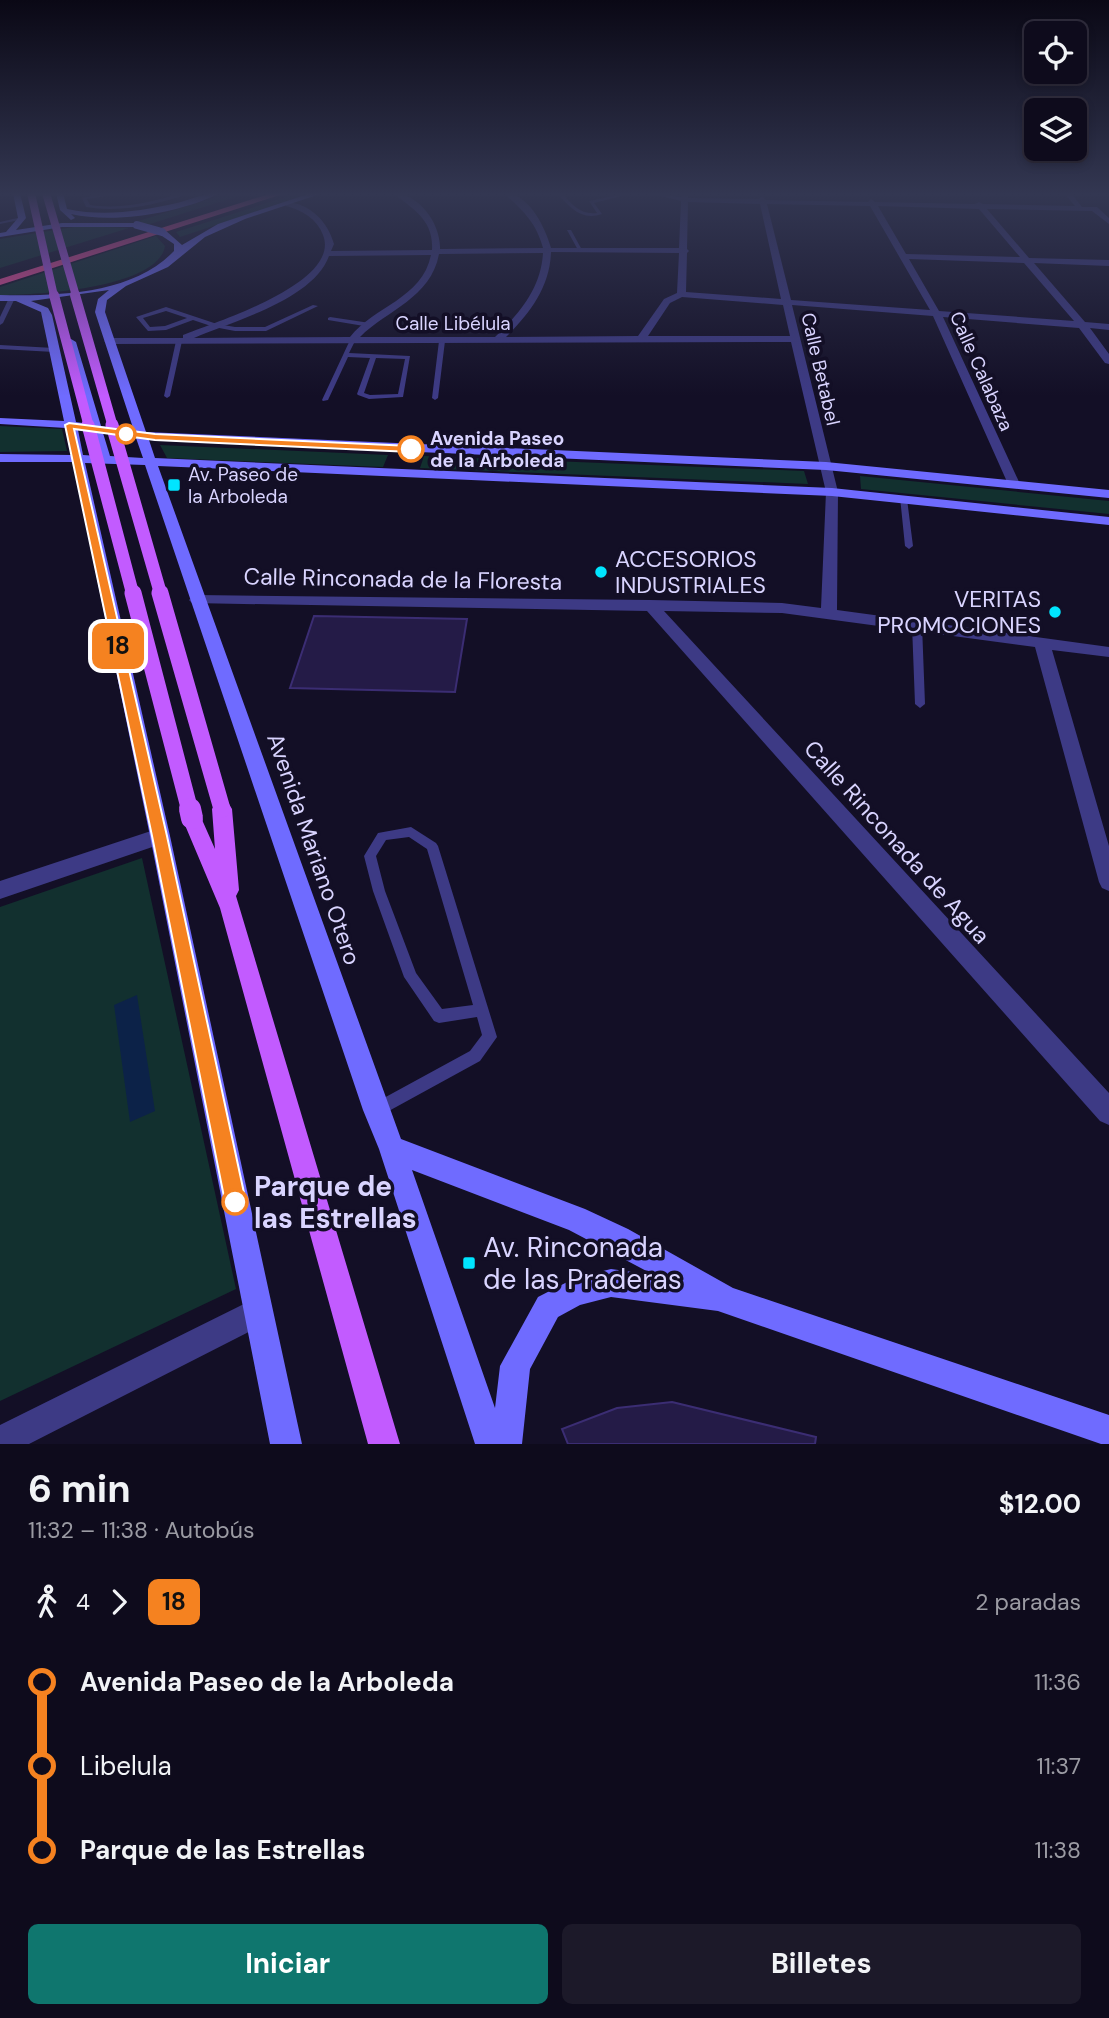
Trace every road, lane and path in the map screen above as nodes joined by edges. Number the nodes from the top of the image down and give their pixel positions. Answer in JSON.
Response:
{"nodes":[{"id":1,"x":38,"y":260,"type":"edge"},
{"id":2,"x":46,"y":260,"type":"edge"},
{"id":3,"x":65,"y":260,"type":"edge"},
{"id":4,"x":69,"y":260,"type":"edge"},
{"id":5,"x":171,"y":260,"type":"edge"},
{"id":6,"x":322,"y":260,"type":"edge"},
{"id":7,"x":433,"y":260,"type":"edge"},
{"id":8,"x":548,"y":260,"type":"edge"},
{"id":9,"x":684,"y":260,"type":"edge"},
{"id":10,"x":777,"y":260,"type":"edge"},
{"id":11,"x":906,"y":260,"type":"edge"},
{"id":12,"x":1028,"y":260,"type":"edge"},
{"id":13,"x":1038,"y":260,"type":"edge"},
{"id":14,"x":1109,"y":263,"type":"edge"},
{"id":15,"x":0,"y":272,"type":"edge"},
{"id":16,"x":0,"y":282,"type":"edge"},
{"id":17,"x":126,"y":282,"type":"junction"},
{"id":18,"x":681,"y":294,"type":"junction"},
{"id":19,"x":8,"y":299,"type":"edge"},
{"id":20,"x":787,"y":303,"type":"junction"},
{"id":21,"x":315,"y":306,"type":"dead end"},
{"id":22,"x":45,"y":310,"type":"junction"},
{"id":23,"x":937,"y":315,"type":"junction"},
{"id":24,"x":193,"y":318,"type":"junction"},
{"id":25,"x":330,"y":319,"type":"dead end"},
{"id":26,"x":0,"y":323,"type":"edge"},
{"id":27,"x":370,"y":325,"type":"junction"},
{"id":28,"x":1082,"y":325,"type":"junction"},
{"id":29,"x":216,"y":326,"type":"junction"},
{"id":30,"x":1109,"y":327,"type":"edge"},
{"id":31,"x":641,"y":340,"type":"junction"},
{"id":32,"x":796,"y":340,"type":"junction"},
{"id":33,"x":109,"y":341,"type":"junction"},
{"id":34,"x":179,"y":341,"type":"junction"},
{"id":35,"x":352,"y":341,"type":"junction"},
{"id":36,"x":442,"y":341,"type":"junction"},
{"id":37,"x":496,"y":341,"type":"junction"},
{"id":38,"x":0,"y":347,"type":"edge"},
{"id":39,"x":54,"y":350,"type":"junction"},
{"id":40,"x":346,"y":355,"type":"junction"},
{"id":41,"x":374,"y":355,"type":"junction"},
{"id":42,"x":1109,"y":361,"type":"edge"},
{"id":43,"x":167,"y":396,"type":"dead end"},
{"id":44,"x":435,"y":398,"type":"dead end"},
{"id":45,"x":325,"y":400,"type":"dead end"},
{"id":46,"x":0,"y":421,"type":"edge"},
{"id":47,"x":69,"y":425,"type":"junction"},
{"id":48,"x":98,"y":430,"type":"junction"},
{"id":49,"x":140,"y":436,"type":"junction"},
{"id":50,"x":411,"y":449,"type":"junction"},
{"id":51,"x":0,"y":458,"type":"edge"},
{"id":52,"x":77,"y":459,"type":"junction"},
{"id":53,"x":105,"y":460,"type":"junction"},
{"id":54,"x":149,"y":463,"type":"junction"},
{"id":55,"x":826,"y":466,"type":"junction"},
{"id":56,"x":400,"y":474,"type":"junction"},
{"id":57,"x":1014,"y":484,"type":"junction"},
{"id":58,"x":832,"y":492,"type":"junction"},
{"id":59,"x":1109,"y":494,"type":"edge"},
{"id":60,"x":903,"y":499,"type":"junction"},
{"id":61,"x":1109,"y":521,"type":"edge"},
{"id":62,"x":909,"y":546,"type":"dead end"},
{"id":63,"x":197,"y":600,"type":"junction"},
{"id":64,"x":650,"y":605,"type":"junction"},
{"id":65,"x":829,"y":612,"type":"junction"},
{"id":66,"x":917,"y":625,"type":"junction"},
{"id":67,"x":1042,"y":643,"type":"junction"},
{"id":68,"x":1109,"y":652,"type":"edge"},
{"id":69,"x":920,"y":704,"type":"dead end"},
{"id":70,"x":160,"y":836,"type":"junction"},
{"id":71,"x":1109,"y":881,"type":"edge"},
{"id":72,"x":0,"y":890,"type":"edge"},
{"id":73,"x":231,"y":908,"type":"junction"},
{"id":74,"x":482,"y":1010,"type":"junction"},
{"id":75,"x":376,"y":1110,"type":"junction"},
{"id":76,"x":1109,"y":1112,"type":"edge"},
{"id":77,"x":392,"y":1149,"type":"junction"},
{"id":78,"x":726,"y":1300,"type":"junction"},
{"id":79,"x":258,"y":1312,"type":"junction"},
{"id":80,"x":1109,"y":1431,"type":"edge"},
{"id":81,"x":0,"y":1442,"type":"edge"},
{"id":82,"x":286,"y":1444,"type":"edge"},
{"id":83,"x":384,"y":1444,"type":"edge"},
{"id":84,"x":491,"y":1444,"type":"edge"},
{"id":85,"x":506,"y":1444,"type":"edge"}],
"edges":[{"from":1,"to":15,"type":"highway"},
{"from":2,"to":73,"type":"main road","bridge":true},
{"from":3,"to":73,"type":"main road","bridge":true},
{"from":4,"to":16,"type":"highway"},
{"from":5,"to":17,"type":"main road"},
{"from":6,"to":29,"type":"street"},
{"from":7,"to":27,"type":"street"},
{"from":8,"to":37,"type":"street"},
{"from":9,"to":18,"type":"street"},
{"from":10,"to":20,"type":"street","name":"Calle Betabel"},
{"from":11,"to":23,"type":"street","name":"Calle Calabaza"},
{"from":12,"to":28,"type":"street"},
{"from":13,"to":14,"type":"street"},
{"from":17,"to":19,"type":"main road"},
{"from":17,"to":33,"type":"main road","name":"Avenida Mariano Otero"},
{"from":18,"to":20,"type":"street"},
{"from":18,"to":31,"type":"street"},
{"from":19,"to":22,"type":"main road"},
{"from":19,"to":26,"type":"lane"},
{"from":20,"to":23,"type":"street"},
{"from":20,"to":32,"type":"street","name":"Calle Betabel"},
{"from":21,"to":29,"type":"lane"},
{"from":22,"to":39,"type":"main road"},
{"from":22,"to":48,"type":"main road"},
{"from":23,"to":28,"type":"street"},
{"from":23,"to":57,"type":"street","name":"Calle Calabaza"},
{"from":24,"to":24,"type":"lane"},
{"from":24,"to":29,"type":"lane"},
{"from":25,"to":27,"type":"lane"},
{"from":27,"to":35,"type":"street"},
{"from":28,"to":30,"type":"street"},
{"from":28,"to":42,"type":"street"},
{"from":29,"to":34,"type":"street"},
{"from":31,"to":32,"type":"street","name":"Calle Libélula"},
{"from":31,"to":37,"type":"street","name":"Calle Libélula"},
{"from":32,"to":55,"type":"street","name":"Calle Betabel"},
{"from":33,"to":34,"type":"street","name":"Calle Libélula"},
{"from":33,"to":49,"type":"main road","name":"Avenida Mariano Otero"},
{"from":34,"to":35,"type":"street","name":"Calle Libélula"},
{"from":34,"to":43,"type":"lane"},
{"from":35,"to":36,"type":"street","name":"Calle Libélula"},
{"from":35,"to":40,"type":"lane"},
{"from":36,"to":37,"type":"street","name":"Calle Libélula"},
{"from":36,"to":44,"type":"lane"},
{"from":38,"to":39,"type":"lane"},
{"from":39,"to":47,"type":"main road"},
{"from":40,"to":41,"type":"lane"},
{"from":40,"to":45,"type":"lane"},
{"from":41,"to":41,"type":"lane"},
{"from":46,"to":47,"type":"main road"},
{"from":47,"to":48,"type":"main road"},
{"from":47,"to":52,"type":"main road"},
{"from":48,"to":49,"type":"main road"},
{"from":48,"to":53,"type":"main road"},
{"from":49,"to":50,"type":"main road"},
{"from":49,"to":54,"type":"main road","name":"Avenida Mariano Otero"},
{"from":50,"to":55,"type":"main road"},
{"from":50,"to":56,"type":"main road"},
{"from":51,"to":52,"type":"main road"},
{"from":52,"to":53,"type":"main road"},
{"from":52,"to":70,"type":"main road"},
{"from":53,"to":54,"type":"main road"},
{"from":54,"to":56,"type":"main road"},
{"from":54,"to":63,"type":"main road","name":"Avenida Mariano Otero"},
{"from":55,"to":57,"type":"main road"},
{"from":55,"to":58,"type":"street","name":"Calle Betabel"},
{"from":56,"to":58,"type":"main road"},
{"from":57,"to":59,"type":"main road"},
{"from":58,"to":60,"type":"main road"},
{"from":58,"to":65,"type":"street","name":"Calle Betabel"},
{"from":60,"to":61,"type":"main road"},
{"from":60,"to":62,"type":"lane"},
{"from":63,"to":64,"type":"street","name":"Calle Rinconada de la Floresta"},
{"from":63,"to":75,"type":"main road","name":"Avenida Mariano Otero"},
{"from":64,"to":65,"type":"street","name":"Calle Rinconada de la Floresta"},
{"from":64,"to":76,"type":"street","name":"Calle Rinconada de Agua"},
{"from":65,"to":66,"type":"street","name":"Calle Rinconada de la Floresta"},
{"from":66,"to":67,"type":"street","name":"Calle Rinconada de la Floresta"},
{"from":66,"to":69,"type":"lane"},
{"from":67,"to":68,"type":"street","name":"Calle Rinconada de la Floresta"},
{"from":67,"to":71,"type":"street"},
{"from":70,"to":72,"type":"street"},
{"from":70,"to":79,"type":"main road"},
{"from":73,"to":83,"type":"main road"},
{"from":74,"to":74,"type":"lane"},
{"from":74,"to":75,"type":"lane"},
{"from":75,"to":77,"type":"main road","name":"Avenida Mariano Otero"},
{"from":77,"to":78,"type":"main road"},
{"from":77,"to":84,"type":"main road","name":"Avenida Mariano Otero"},
{"from":78,"to":80,"type":"main road"},
{"from":78,"to":85,"type":"main road"},
{"from":79,"to":81,"type":"street"},
{"from":79,"to":82,"type":"main road"}]}
